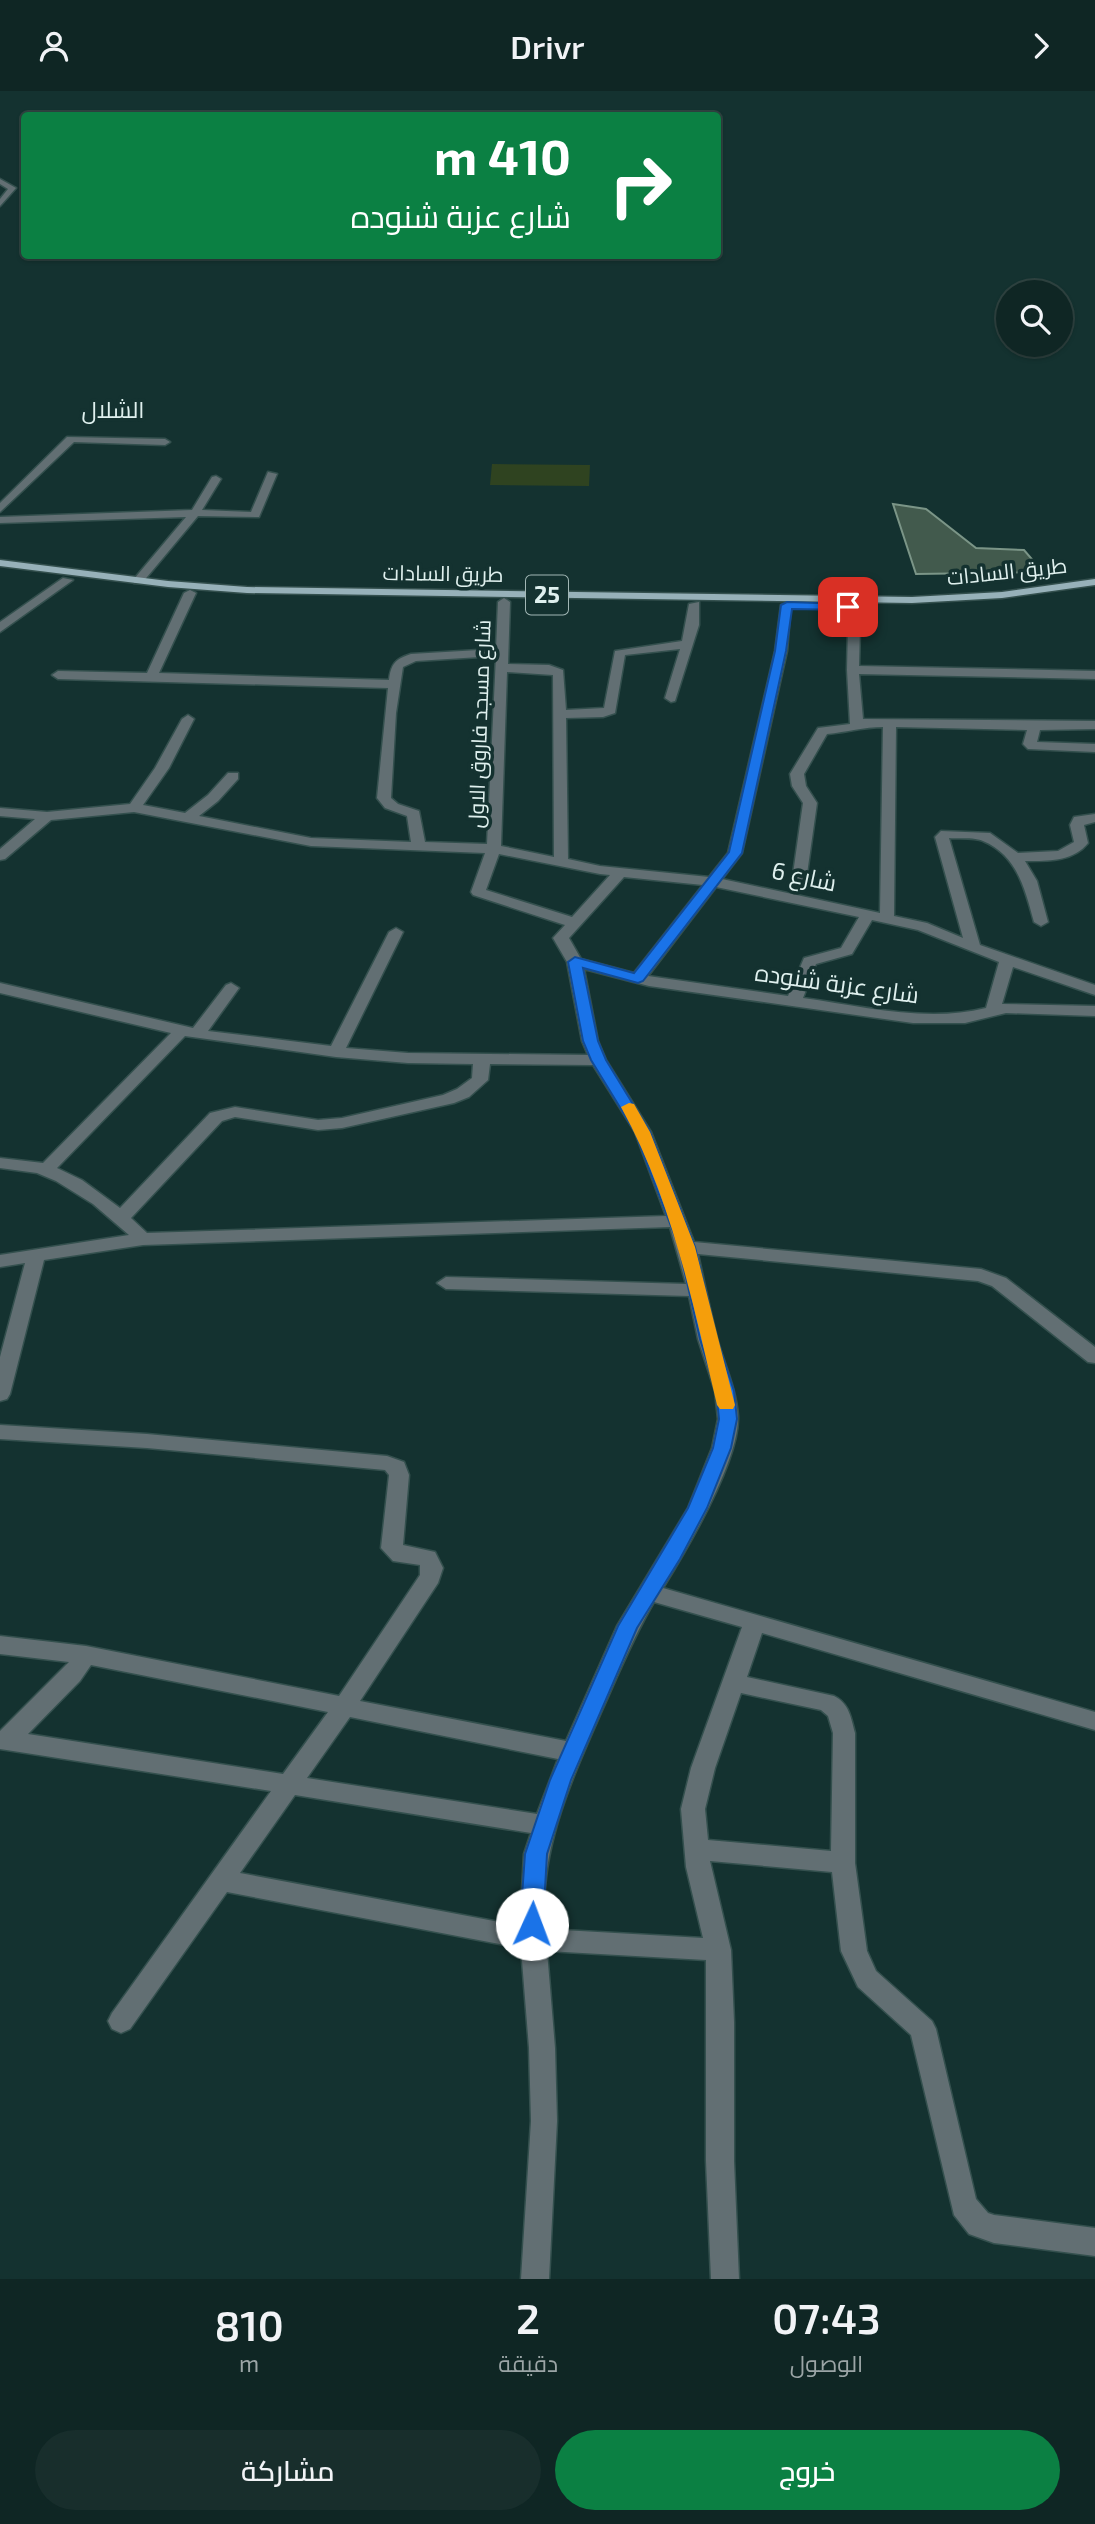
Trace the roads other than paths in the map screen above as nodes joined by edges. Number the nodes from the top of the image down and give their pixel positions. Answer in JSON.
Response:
{"nodes":[{"id":1,"x":0,"y":181,"type":"edge"},
{"id":2,"x":0,"y":204,"type":"edge"},
{"id":3,"x":165,"y":443,"type":"dead end"},
{"id":4,"x":272,"y":474,"type":"dead end"},
{"id":5,"x":216,"y":479,"type":"dead end"},
{"id":6,"x":0,"y":509,"type":"edge"},
{"id":7,"x":195,"y":513,"type":"junction"},
{"id":8,"x":0,"y":520,"type":"edge"},
{"id":9,"x":0,"y":563,"type":"edge"},
{"id":10,"x":0,"y":571,"type":"edge"},
{"id":11,"x":67,"y":580,"type":"junction"},
{"id":12,"x":138,"y":581,"type":"junction"},
{"id":13,"x":1095,"y":582,"type":"edge"},
{"id":14,"x":1095,"y":592,"type":"edge"},
{"id":15,"x":190,"y":593,"type":"junction"},
{"id":16,"x":504,"y":602,"type":"junction"},
{"id":17,"x":695,"y":604,"type":"junction"},
{"id":18,"x":787,"y":605,"type":"junction"},
{"id":19,"x":848,"y":607,"type":"junction"},
{"id":20,"x":0,"y":628,"type":"edge"},
{"id":21,"x":687,"y":645,"type":"junction"},
{"id":22,"x":503,"y":652,"type":"junction"},
{"id":23,"x":502,"y":669,"type":"junction"},
{"id":24,"x":853,"y":670,"type":"junction"},
{"id":25,"x":58,"y":675,"type":"dead end"},
{"id":26,"x":1095,"y":675,"type":"edge"},
{"id":27,"x":151,"y":677,"type":"junction"},
{"id":28,"x":393,"y":684,"type":"junction"},
{"id":29,"x":671,"y":698,"type":"dead end"},
{"id":30,"x":559,"y":714,"type":"junction"},
{"id":31,"x":188,"y":719,"type":"dead end"},
{"id":32,"x":890,"y":722,"type":"junction"},
{"id":33,"x":856,"y":723,"type":"junction"},
{"id":34,"x":1095,"y":725,"type":"edge"},
{"id":35,"x":1034,"y":727,"type":"junction"},
{"id":36,"x":1095,"y":747,"type":"edge"},
{"id":37,"x":233,"y":776,"type":"dead end"},
{"id":38,"x":134,"y":809,"type":"junction"},
{"id":39,"x":0,"y":812,"type":"edge"},
{"id":40,"x":47,"y":815,"type":"junction"},
{"id":41,"x":188,"y":818,"type":"junction"},
{"id":42,"x":1095,"y":818,"type":"edge"},
{"id":43,"x":419,"y":848,"type":"junction"},
{"id":44,"x":494,"y":849,"type":"junction"},
{"id":45,"x":0,"y":856,"type":"edge"},
{"id":46,"x":1015,"y":857,"type":"junction"},
{"id":47,"x":561,"y":862,"type":"junction"},
{"id":48,"x":621,"y":872,"type":"junction"},
{"id":49,"x":799,"y":881,"type":"dead end"},
{"id":50,"x":714,"y":882,"type":"junction"},
{"id":51,"x":869,"y":913,"type":"junction"},
{"id":52,"x":887,"y":918,"type":"junction"},
{"id":53,"x":1041,"y":922,"type":"dead end"},
{"id":54,"x":574,"y":923,"type":"junction"},
{"id":55,"x":396,"y":932,"type":"dead end"},
{"id":56,"x":973,"y":948,"type":"junction"},
{"id":57,"x":1007,"y":959,"type":"junction"},
{"id":58,"x":575,"y":962,"type":"junction"},
{"id":59,"x":638,"y":978,"type":"junction"},
{"id":60,"x":0,"y":988,"type":"edge"},
{"id":61,"x":231,"y":988,"type":"dead end"},
{"id":62,"x":1095,"y":990,"type":"edge"},
{"id":63,"x":794,"y":1002,"type":"junction"},
{"id":64,"x":993,"y":1010,"type":"junction"},
{"id":65,"x":1095,"y":1011,"type":"edge"},
{"id":66,"x":190,"y":1032,"type":"junction"},
{"id":67,"x":336,"y":1052,"type":"junction"},
{"id":68,"x":482,"y":1060,"type":"junction"},
{"id":69,"x":598,"y":1060,"type":"junction"},
{"id":70,"x":0,"y":1163,"type":"edge"},
{"id":71,"x":47,"y":1169,"type":"junction"},
{"id":72,"x":121,"y":1219,"type":"junction"},
{"id":73,"x":677,"y":1221,"type":"junction"},
{"id":74,"x":143,"y":1239,"type":"junction"},
{"id":75,"x":687,"y":1247,"type":"junction"},
{"id":76,"x":36,"y":1254,"type":"junction"},
{"id":77,"x":0,"y":1261,"type":"edge"},
{"id":78,"x":446,"y":1283,"type":"dead end"},
{"id":79,"x":697,"y":1290,"type":"junction"},
{"id":80,"x":1095,"y":1357,"type":"edge"},
{"id":81,"x":0,"y":1394,"type":"edge"},
{"id":82,"x":0,"y":1432,"type":"edge"},
{"id":83,"x":649,"y":1592,"type":"junction"},
{"id":84,"x":755,"y":1622,"type":"junction"},
{"id":85,"x":0,"y":1645,"type":"edge"},
{"id":86,"x":86,"y":1655,"type":"junction"},
{"id":87,"x":734,"y":1683,"type":"junction"},
{"id":88,"x":344,"y":1707,"type":"junction"},
{"id":89,"x":1095,"y":1721,"type":"edge"},
{"id":90,"x":4,"y":1740,"type":"edge"},
{"id":91,"x":572,"y":1752,"type":"junction"},
{"id":92,"x":290,"y":1784,"type":"junction"},
{"id":93,"x":546,"y":1825,"type":"junction"},
{"id":94,"x":695,"y":1849,"type":"junction"},
{"id":95,"x":844,"y":1863,"type":"junction"},
{"id":96,"x":221,"y":1880,"type":"junction"},
{"id":97,"x":532,"y":1939,"type":"junction"},
{"id":98,"x":718,"y":1950,"type":"junction"},
{"id":99,"x":121,"y":2021,"type":"dead end"},
{"id":100,"x":1095,"y":2242,"type":"edge"},
{"id":101,"x":535,"y":2279,"type":"edge"},
{"id":102,"x":725,"y":2279,"type":"edge"}],
"edges":[{"from":1,"to":2,"type":"street"},
{"from":3,"to":6,"type":"street"},
{"from":4,"to":7,"type":"street"},
{"from":5,"to":7,"type":"street"},
{"from":7,"to":8,"type":"street"},
{"from":7,"to":12,"type":"street"},
{"from":9,"to":12,"type":"main road","name":"طريق السادات","number":"25"},
{"from":10,"to":11,"type":"main road","name":"طريق السادات","number":"25"},
{"from":11,"to":15,"type":"main road","name":"طريق السادات","number":"25"},
{"from":11,"to":20,"type":"street"},
{"from":12,"to":13,"type":"main road","name":"طريق السادات","number":"25"},
{"from":14,"to":19,"type":"main road","name":"طريق السادات","number":"25"},
{"from":15,"to":16,"type":"main road","name":"طريق السادات","number":"25"},
{"from":15,"to":27,"type":"street"},
{"from":16,"to":17,"type":"main road","name":"طريق السادات","number":"25"},
{"from":16,"to":22,"type":"street","name":"شارع مسجد فاروق الاول"},
{"from":17,"to":18,"type":"main road","name":"طريق السادات","number":"25"},
{"from":17,"to":21,"type":"street"},
{"from":18,"to":19,"type":"main road","name":"طريق السادات","number":"25"},
{"from":18,"to":50,"type":"street"},
{"from":19,"to":24,"type":"street"},
{"from":21,"to":29,"type":"street"},
{"from":21,"to":30,"type":"street"},
{"from":22,"to":23,"type":"street","name":"شارع مسجد فاروق الاول"},
{"from":22,"to":28,"type":"street"},
{"from":23,"to":30,"type":"street"},
{"from":23,"to":44,"type":"street","name":"شارع مسجد فاروق الاول"},
{"from":24,"to":26,"type":"street"},
{"from":24,"to":33,"type":"street"},
{"from":25,"to":27,"type":"street"},
{"from":27,"to":28,"type":"street"},
{"from":28,"to":43,"type":"street"},
{"from":30,"to":47,"type":"street"},
{"from":31,"to":38,"type":"street"},
{"from":32,"to":33,"type":"street"},
{"from":32,"to":35,"type":"street"},
{"from":32,"to":52,"type":"street"},
{"from":33,"to":49,"type":"street"},
{"from":34,"to":35,"type":"street"},
{"from":35,"to":36,"type":"street"},
{"from":37,"to":41,"type":"street"},
{"from":38,"to":40,"type":"street","name":"شارع 6"},
{"from":38,"to":41,"type":"street","name":"شارع 6"},
{"from":39,"to":40,"type":"street","name":"شارع 6"},
{"from":40,"to":45,"type":"street"},
{"from":41,"to":43,"type":"street","name":"شارع 6"},
{"from":42,"to":46,"type":"street"},
{"from":43,"to":44,"type":"street","name":"شارع 6"},
{"from":44,"to":47,"type":"street","name":"شارع 6"},
{"from":44,"to":54,"type":"street","name":"شارع مسجد فاروق الاول"},
{"from":46,"to":53,"type":"street"},
{"from":46,"to":56,"type":"street"},
{"from":47,"to":48,"type":"street","name":"شارع 6"},
{"from":48,"to":50,"type":"street","name":"شارع 6"},
{"from":48,"to":54,"type":"street"},
{"from":50,"to":51,"type":"street","name":"شارع 6"},
{"from":50,"to":59,"type":"street"},
{"from":51,"to":52,"type":"street","name":"شارع 6"},
{"from":51,"to":63,"type":"street"},
{"from":52,"to":56,"type":"street","name":"شارع 6"},
{"from":54,"to":58,"type":"street"},
{"from":55,"to":67,"type":"street"},
{"from":56,"to":57,"type":"street","name":"شارع 6"},
{"from":57,"to":62,"type":"street","name":"شارع 6"},
{"from":57,"to":64,"type":"street"},
{"from":58,"to":59,"type":"street","name":"شارع عزبة شنوده"},
{"from":58,"to":69,"type":"street"},
{"from":59,"to":63,"type":"street","name":"شارع عزبة شنوده"},
{"from":60,"to":66,"type":"street"},
{"from":61,"to":66,"type":"street"},
{"from":63,"to":64,"type":"street","name":"شارع عزبة شنوده"},
{"from":64,"to":65,"type":"street","name":"شارع عزبة شنوده"},
{"from":66,"to":67,"type":"street"},
{"from":66,"to":71,"type":"street"},
{"from":67,"to":68,"type":"street"},
{"from":68,"to":69,"type":"street"},
{"from":68,"to":72,"type":"street"},
{"from":69,"to":73,"type":"street"},
{"from":70,"to":71,"type":"street"},
{"from":71,"to":72,"type":"street"},
{"from":72,"to":74,"type":"street"},
{"from":73,"to":74,"type":"street"},
{"from":73,"to":75,"type":"street"},
{"from":74,"to":76,"type":"street"},
{"from":75,"to":79,"type":"street"},
{"from":75,"to":80,"type":"street"},
{"from":76,"to":77,"type":"street"},
{"from":76,"to":81,"type":"street"},
{"from":78,"to":79,"type":"street"},
{"from":79,"to":83,"type":"street"},
{"from":82,"to":88,"type":"street"},
{"from":83,"to":84,"type":"street"},
{"from":83,"to":91,"type":"street"},
{"from":84,"to":87,"type":"street"},
{"from":84,"to":89,"type":"street"},
{"from":85,"to":86,"type":"street"},
{"from":86,"to":88,"type":"street"},
{"from":86,"to":90,"type":"street"},
{"from":87,"to":94,"type":"street"},
{"from":87,"to":95,"type":"street"},
{"from":88,"to":91,"type":"street"},
{"from":88,"to":92,"type":"street"},
{"from":90,"to":92,"type":"street"},
{"from":91,"to":93,"type":"street"},
{"from":92,"to":93,"type":"street"},
{"from":92,"to":96,"type":"street"},
{"from":93,"to":97,"type":"street"},
{"from":94,"to":95,"type":"street"},
{"from":94,"to":98,"type":"street"},
{"from":95,"to":100,"type":"street"},
{"from":96,"to":97,"type":"street"},
{"from":96,"to":99,"type":"street"},
{"from":97,"to":98,"type":"street"},
{"from":97,"to":101,"type":"street"},
{"from":98,"to":102,"type":"street"}]}
